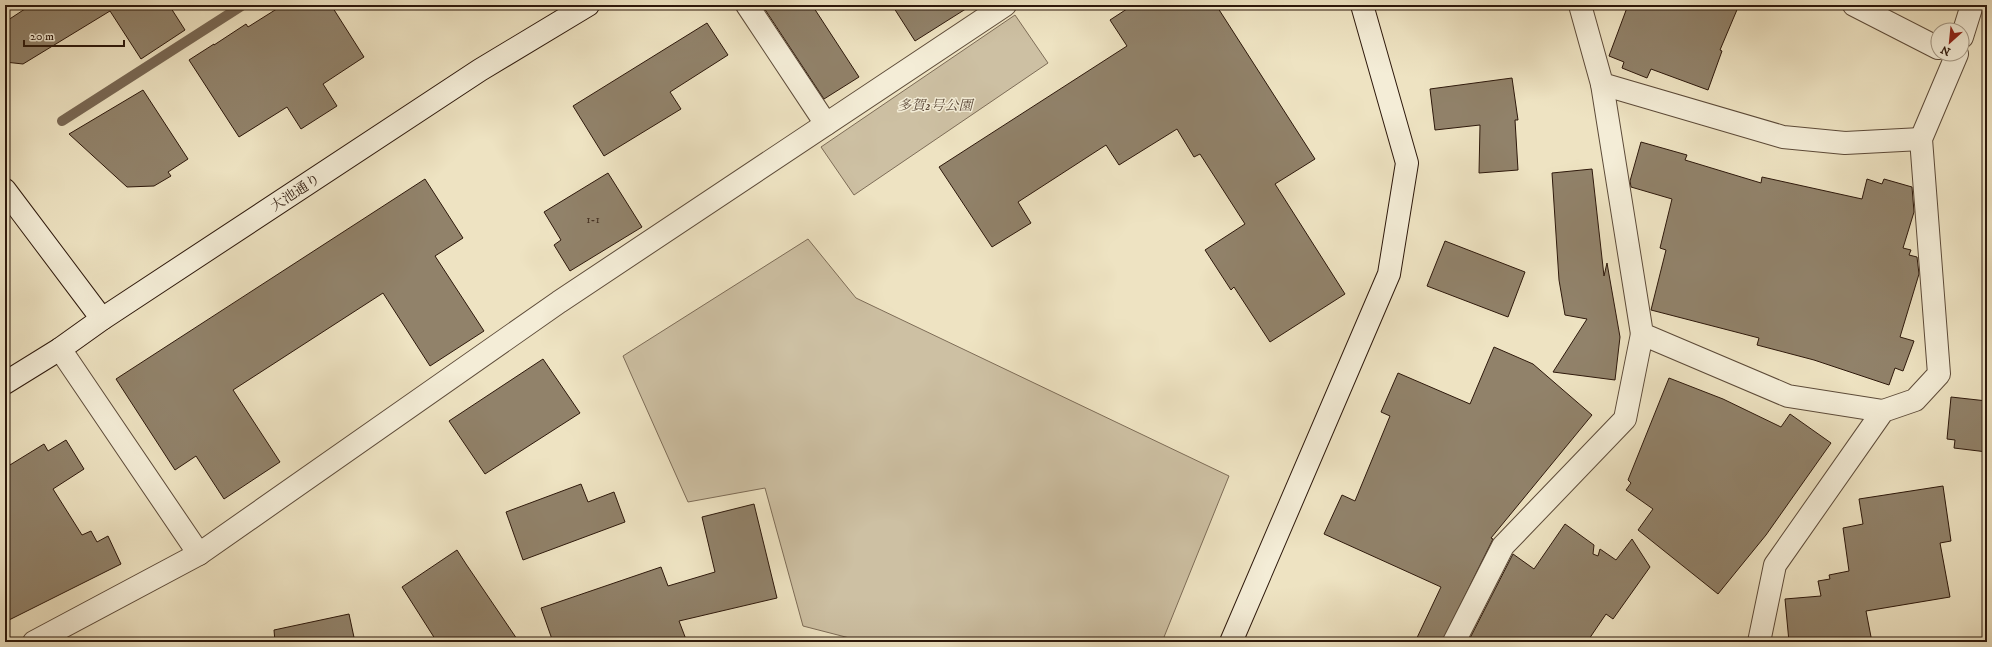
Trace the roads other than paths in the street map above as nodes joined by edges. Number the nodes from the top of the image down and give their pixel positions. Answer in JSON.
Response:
{"nodes":[{"id":1,"x":588,"y":5,"type":"edge"},
{"id":2,"x":746,"y":5,"type":"edge"},
{"id":3,"x":1005,"y":5,"type":"edge"},
{"id":4,"x":1362,"y":5,"type":"edge"},
{"id":5,"x":1580,"y":5,"type":"edge"},
{"id":6,"x":1854,"y":5,"type":"edge"},
{"id":7,"x":1972,"y":5,"type":"edge"},
{"id":8,"x":1964,"y":22,"type":"edge"},
{"id":9,"x":1930,"y":40,"type":"edge"},
{"id":10,"x":1948,"y":62,"type":"edge"},
{"id":11,"x":1602,"y":84,"type":"junction"},
{"id":12,"x":826,"y":124,"type":"junction"},
{"id":13,"x":1921,"y":139,"type":"junction"},
{"id":14,"x":5,"y":190,"type":"edge"},
{"id":15,"x":102,"y":319,"type":"junction"},
{"id":16,"x":1642,"y":334,"type":"junction"},
{"id":17,"x":60,"y":349,"type":"junction"},
{"id":18,"x":5,"y":383,"type":"edge"},
{"id":19,"x":1883,"y":411,"type":"junction"},
{"id":20,"x":199,"y":554,"type":"junction"},
{"id":21,"x":34,"y":642,"type":"edge"},
{"id":22,"x":1231,"y":642,"type":"edge"},
{"id":23,"x":1454,"y":642,"type":"edge"},
{"id":24,"x":1759,"y":642,"type":"edge"}],
"edges":[{"from":1,"to":15,"type":"street","name":"大池通り"},
{"from":2,"to":12,"type":"street"},
{"from":3,"to":12,"type":"street"},
{"from":4,"to":22,"type":"street"},
{"from":5,"to":11,"type":"street"},
{"from":6,"to":9,"type":"street"},
{"from":7,"to":8,"type":"street"},
{"from":10,"to":13,"type":"street"},
{"from":11,"to":13,"type":"street"},
{"from":11,"to":16,"type":"street"},
{"from":12,"to":20,"type":"street"},
{"from":13,"to":19,"type":"street"},
{"from":14,"to":15,"type":"street"},
{"from":15,"to":17,"type":"street","name":"大池通り"},
{"from":16,"to":19,"type":"street"},
{"from":16,"to":23,"type":"street"},
{"from":17,"to":18,"type":"street","name":"大池通り"},
{"from":17,"to":20,"type":"street"},
{"from":19,"to":24,"type":"street"},
{"from":20,"to":21,"type":"street"}]}
